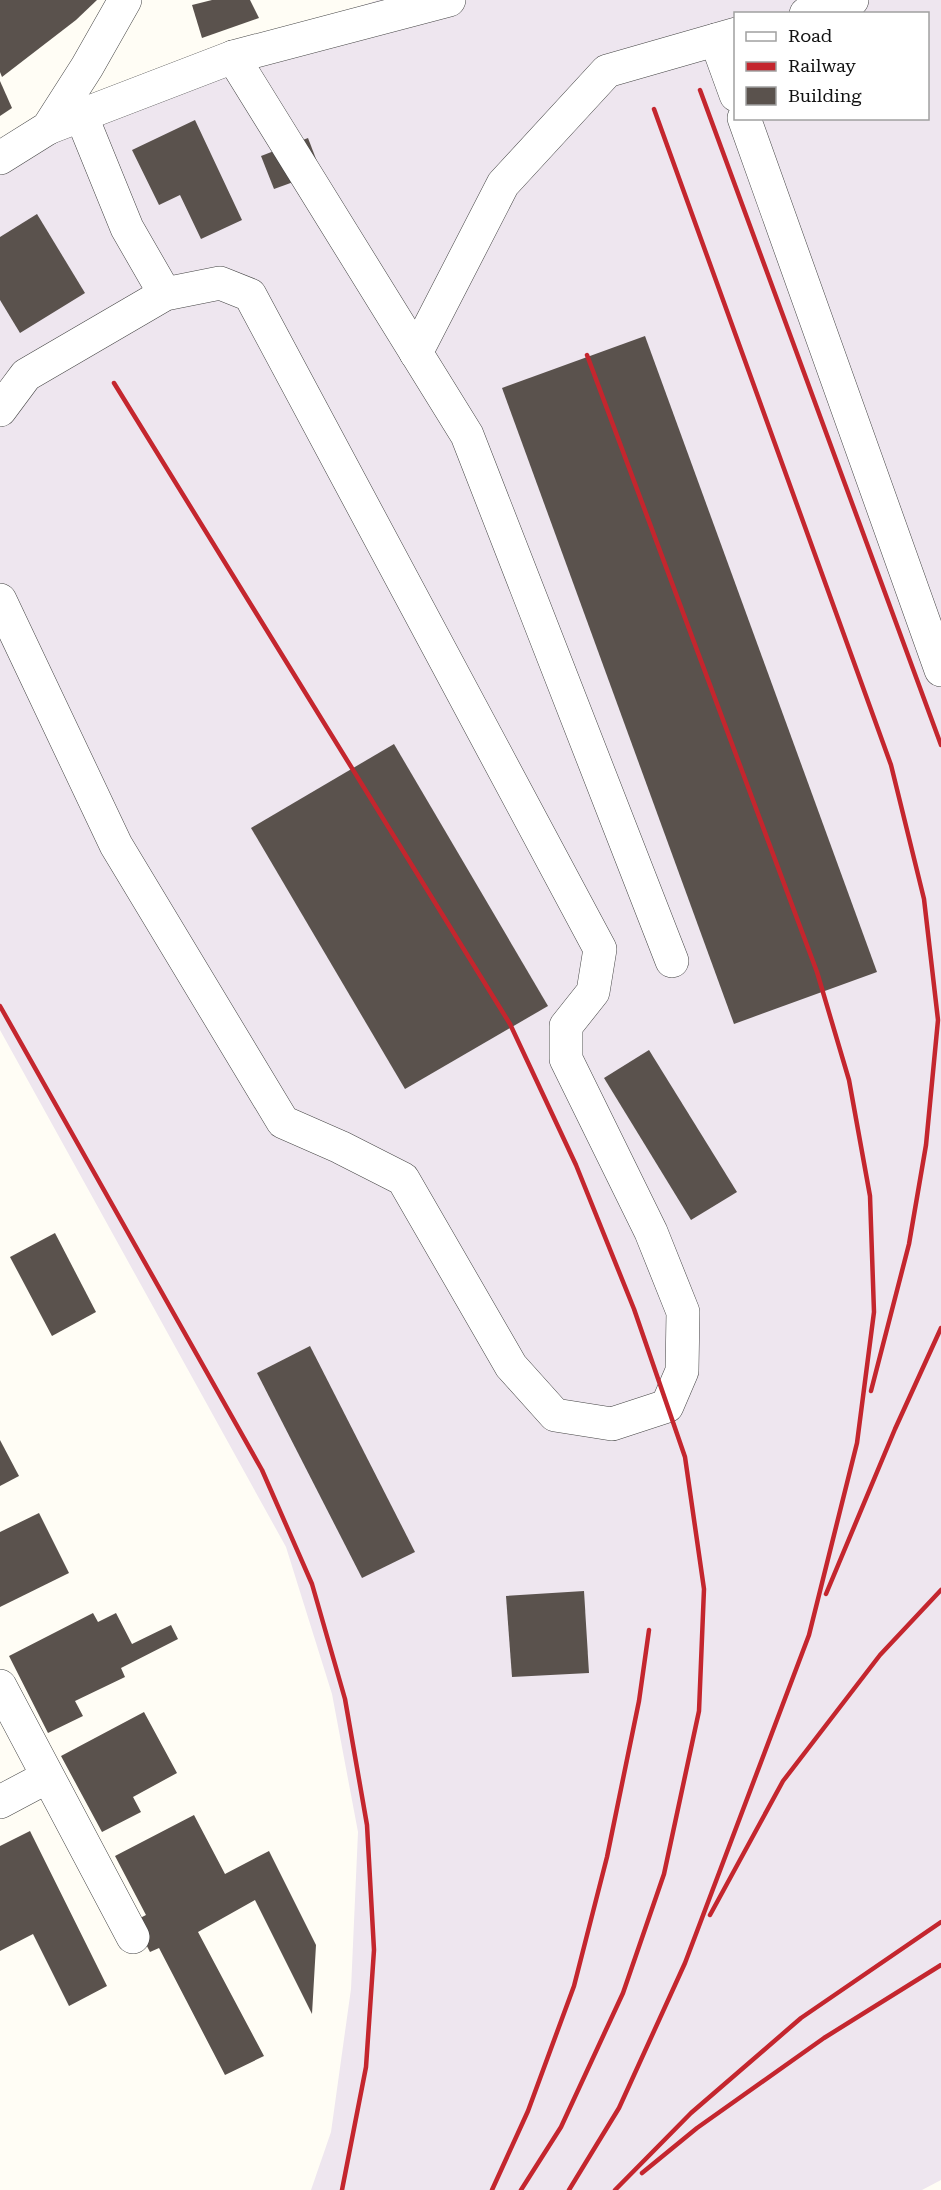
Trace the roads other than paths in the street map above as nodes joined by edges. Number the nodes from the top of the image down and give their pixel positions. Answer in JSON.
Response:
{"nodes":[{"id":1,"x":125,"y":0,"type":"edge"},
{"id":2,"x":449,"y":0,"type":"edge"},
{"id":3,"x":852,"y":0,"type":"edge"},
{"id":4,"x":813,"y":12,"type":"edge"},
{"id":5,"x":726,"y":37,"type":"edge"},
{"id":6,"x":233,"y":57,"type":"junction"},
{"id":7,"x":734,"y":89,"type":"edge"},
{"id":8,"x":81,"y":115,"type":"junction"},
{"id":9,"x":745,"y":120,"type":"edge"},
{"id":10,"x":48,"y":128,"type":"junction"},
{"id":11,"x":0,"y":158,"type":"edge"},
{"id":12,"x":165,"y":294,"type":"junction"},
{"id":13,"x":416,"y":353,"type":"junction"},
{"id":14,"x":0,"y":410,"type":"edge"},
{"id":15,"x":0,"y":600,"type":"edge"},
{"id":16,"x":941,"y":670,"type":"edge"},
{"id":17,"x":672,"y":961,"type":"dead end"},
{"id":18,"x":0,"y":1686,"type":"edge"},
{"id":19,"x":47,"y":1777,"type":"junction"},
{"id":20,"x":0,"y":1802,"type":"edge"},
{"id":21,"x":133,"y":1937,"type":"dead end"}],
"edges":[{"from":1,"to":10,"type":"street"},
{"from":2,"to":6,"type":"street"},
{"from":3,"to":4,"type":"street"},
{"from":5,"to":7,"type":"street"},
{"from":5,"to":13,"type":"street"},
{"from":6,"to":8,"type":"street"},
{"from":6,"to":13,"type":"street"},
{"from":8,"to":10,"type":"street"},
{"from":8,"to":12,"type":"street"},
{"from":9,"to":16,"type":"street"},
{"from":10,"to":11,"type":"street"},
{"from":12,"to":14,"type":"street"},
{"from":12,"to":15,"type":"street"},
{"from":13,"to":17,"type":"street"},
{"from":18,"to":19,"type":"street"},
{"from":19,"to":20,"type":"street"},
{"from":19,"to":21,"type":"street"}]}
